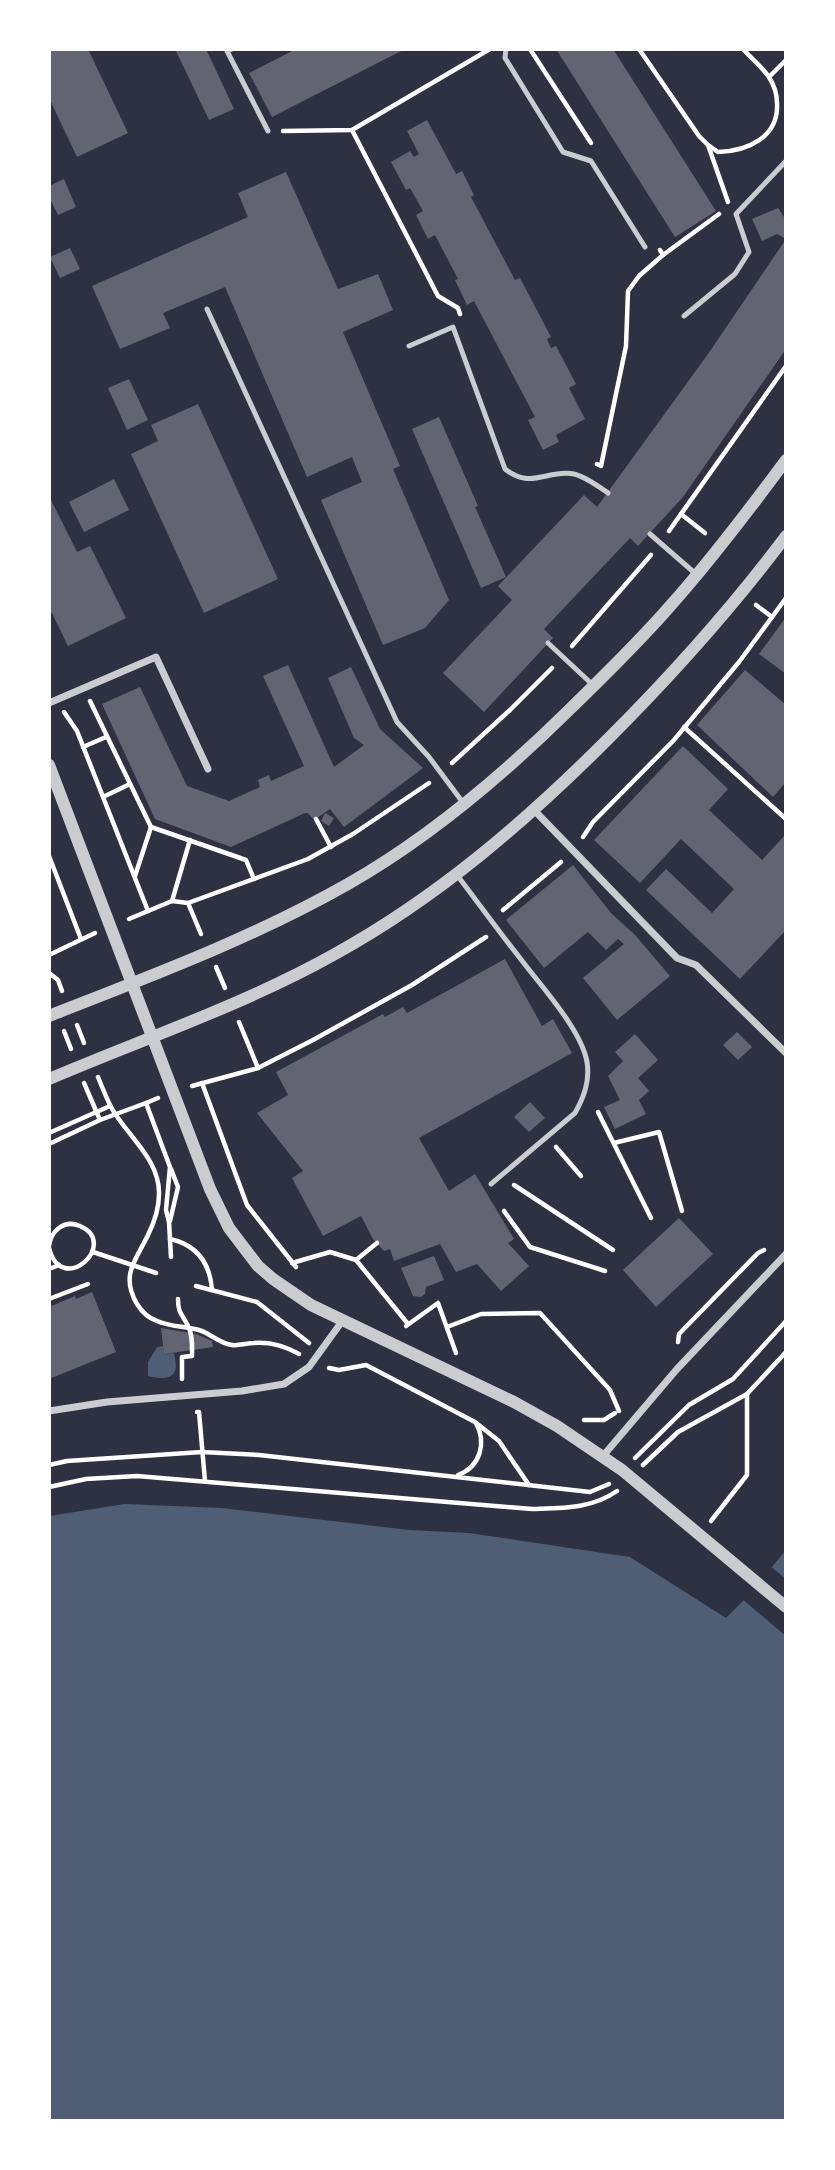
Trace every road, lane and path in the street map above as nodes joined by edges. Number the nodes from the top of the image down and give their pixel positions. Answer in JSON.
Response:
{"nodes":[{"id":1,"x":232,"y":49,"type":"edge"},
{"id":2,"x":506,"y":49,"type":"edge"},
{"id":3,"x":530,"y":49,"type":"edge"},
{"id":4,"x":639,"y":49,"type":"edge"},
{"id":5,"x":743,"y":49,"type":"edge"},
{"id":6,"x":486,"y":51,"type":"edge"},
{"id":7,"x":786,"y":60,"type":"edge"},
{"id":8,"x":769,"y":78,"type":"junction"},
{"id":9,"x":352,"y":130,"type":"junction"},
{"id":10,"x":268,"y":131,"type":"joint"},
{"id":11,"x":708,"y":145,"type":"junction"},
{"id":12,"x":597,"y":152,"type":"dead end"},
{"id":13,"x":786,"y":161,"type":"edge"},
{"id":14,"x":656,"y":244,"type":"dead end"},
{"id":15,"x":645,"y":247,"type":"dead end"},
{"id":16,"x":663,"y":255,"type":"junction"},
{"id":17,"x":207,"y":309,"type":"dead end"},
{"id":18,"x":684,"y":316,"type":"dead end"},
{"id":19,"x":463,"y":321,"type":"dead end"},
{"id":20,"x":409,"y":346,"type":"dead end"},
{"id":21,"x":786,"y":366,"type":"edge"},
{"id":22,"x":786,"y":460,"type":"edge"},
{"id":23,"x":590,"y":461,"type":"dead end"},
{"id":24,"x":608,"y":493,"type":"dead end"},
{"id":25,"x":650,"y":534,"type":"dead end"},
{"id":26,"x":786,"y":536,"type":"edge"},
{"id":27,"x":660,"y":543,"type":"junction"},
{"id":28,"x":697,"y":575,"type":"junction"},
{"id":29,"x":786,"y":598,"type":"edge"},
{"id":30,"x":548,"y":643,"type":"dead end"},
{"id":31,"x":562,"y":656,"type":"junction"},
{"id":32,"x":594,"y":686,"type":"junction"},
{"id":33,"x":49,"y":703,"type":"edge"},
{"id":34,"x":80,"y":704,"type":"dead end"},
{"id":35,"x":72,"y":707,"type":"dead end"},
{"id":36,"x":63,"y":711,"type":"dead end"},
{"id":37,"x":684,"y":727,"type":"junction"},
{"id":38,"x":77,"y":731,"type":"dead end"},
{"id":39,"x":106,"y":737,"type":"junction"},
{"id":40,"x":83,"y":747,"type":"junction"},
{"id":41,"x":49,"y":765,"type":"edge"},
{"id":42,"x":208,"y":769,"type":"dead end"},
{"id":43,"x":441,"y":773,"type":"junction"},
{"id":44,"x":130,"y":784,"type":"junction"},
{"id":45,"x":103,"y":797,"type":"junction"},
{"id":46,"x":464,"y":804,"type":"junction"},
{"id":47,"x":534,"y":810,"type":"junction"},
{"id":48,"x":316,"y":819,"type":"dead end"},
{"id":49,"x":786,"y":819,"type":"edge"},
{"id":50,"x":150,"y":827,"type":"junction"},
{"id":51,"x":190,"y":841,"type":"junction"},
{"id":52,"x":331,"y":847,"type":"junction"},
{"id":53,"x":573,"y":852,"type":"junction"},
{"id":54,"x":49,"y":860,"type":"edge"},
{"id":55,"x":457,"y":875,"type":"junction"},
{"id":56,"x":135,"y":877,"type":"junction"},
{"id":57,"x":254,"y":879,"type":"junction"},
{"id":58,"x":172,"y":901,"type":"dead end"},
{"id":59,"x":188,"y":903,"type":"dead end"},
{"id":60,"x":148,"y":911,"type":"dead end"},
{"id":61,"x":494,"y":925,"type":"junction"},
{"id":62,"x":49,"y":955,"type":"edge"},
{"id":63,"x":133,"y":984,"type":"junction"},
{"id":64,"x":53,"y":1014,"type":"edge"},
{"id":65,"x":152,"y":1036,"type":"junction"},
{"id":66,"x":786,"y":1053,"type":"edge"},
{"id":67,"x":78,"y":1066,"type":"junction"},
{"id":68,"x":258,"y":1068,"type":"dead end"},
{"id":69,"x":49,"y":1079,"type":"edge"},
{"id":70,"x":201,"y":1083,"type":"dead end"},
{"id":71,"x":110,"y":1106,"type":"dead end"},
{"id":72,"x":96,"y":1112,"type":"junction"},
{"id":73,"x":598,"y":1112,"type":"dead end"},
{"id":74,"x":100,"y":1119,"type":"junction"},
{"id":75,"x":49,"y":1133,"type":"edge"},
{"id":76,"x":614,"y":1143,"type":"junction"},
{"id":77,"x":49,"y":1144,"type":"edge"},
{"id":78,"x":554,"y":1145,"type":"dead end"},
{"id":79,"x":170,"y":1167,"type":"junction"},
{"id":80,"x":580,"y":1176,"type":"dead end"},
{"id":81,"x":511,"y":1183,"type":"dead end"},
{"id":82,"x":491,"y":1184,"type":"dead end"},
{"id":83,"x":503,"y":1211,"type":"dead end"},
{"id":84,"x":681,"y":1211,"type":"dead end"},
{"id":85,"x":651,"y":1218,"type":"dead end"},
{"id":86,"x":169,"y":1222,"type":"junction"},
{"id":87,"x":170,"y":1239,"type":"junction"},
{"id":88,"x":377,"y":1243,"type":"dead end"},
{"id":89,"x":281,"y":1250,"type":"dead end"},
{"id":90,"x":613,"y":1250,"type":"dead end"},
{"id":91,"x":49,"y":1251,"type":"edge"},
{"id":92,"x":93,"y":1252,"type":"junction"},
{"id":93,"x":786,"y":1254,"type":"edge"},
{"id":94,"x":171,"y":1257,"type":"dead end"},
{"id":95,"x":356,"y":1260,"type":"junction"},
{"id":96,"x":291,"y":1263,"type":"dead end"},
{"id":97,"x":59,"y":1265,"type":"junction"},
{"id":98,"x":49,"y":1269,"type":"edge"},
{"id":99,"x":605,"y":1270,"type":"dead end"},
{"id":100,"x":156,"y":1273,"type":"dead end"},
{"id":101,"x":88,"y":1284,"type":"dead end"},
{"id":102,"x":196,"y":1286,"type":"dead end"},
{"id":103,"x":212,"y":1290,"type":"junction"},
{"id":104,"x":49,"y":1299,"type":"edge"},
{"id":105,"x":178,"y":1299,"type":"dead end"},
{"id":106,"x":343,"y":1320,"type":"junction"},
{"id":107,"x":786,"y":1321,"type":"edge"},
{"id":108,"x":447,"y":1326,"type":"junction"},
{"id":109,"x":324,"y":1348,"type":"junction"},
{"id":110,"x":786,"y":1352,"type":"edge"},
{"id":111,"x":456,"y":1354,"type":"dead end"},
{"id":112,"x":182,"y":1380,"type":"dead end"},
{"id":113,"x":747,"y":1394,"type":"junction"},
{"id":114,"x":49,"y":1411,"type":"edge"},
{"id":115,"x":199,"y":1412,"type":"dead end"},
{"id":116,"x":475,"y":1422,"type":"dead end"},
{"id":117,"x":631,"y":1422,"type":"junction"},
{"id":118,"x":653,"y":1440,"type":"junction"},
{"id":119,"x":662,"y":1447,"type":"junction"},
{"id":120,"x":202,"y":1452,"type":"junction"},
{"id":121,"x":603,"y":1455,"type":"junction"},
{"id":122,"x":49,"y":1465,"type":"edge"},
{"id":123,"x":627,"y":1474,"type":"junction"},
{"id":124,"x":605,"y":1475,"type":"dead end"},
{"id":125,"x":453,"y":1476,"type":"junction"},
{"id":126,"x":205,"y":1481,"type":"junction"},
{"id":127,"x":49,"y":1487,"type":"edge"},
{"id":128,"x":710,"y":1522,"type":"dead end"},
{"id":129,"x":786,"y":1607,"type":"edge"}],
"edges":[{"from":1,"to":10,"type":"lane"},
{"from":2,"to":15,"type":"lane"},
{"from":3,"to":12,"type":"path"},
{"from":4,"to":11,"type":"path"},
{"from":5,"to":8,"type":"path"},
{"from":6,"to":9,"type":"path"},
{"from":7,"to":8,"type":"path"},
{"from":8,"to":11,"type":"path"},
{"from":9,"to":10,"type":"path"},
{"from":9,"to":19,"type":"path"},
{"from":11,"to":16,"type":"path"},
{"from":13,"to":18,"type":"lane"},
{"from":14,"to":16,"type":"path"},
{"from":16,"to":23,"type":"path"},
{"from":17,"to":43,"type":"lane"},
{"from":20,"to":24,"type":"lane"},
{"from":21,"to":27,"type":"path"},
{"from":22,"to":28,"type":"street"},
{"from":25,"to":27,"type":"lane"},
{"from":26,"to":47,"type":"street"},
{"from":27,"to":28,"type":"lane"},
{"from":27,"to":31,"type":"path"},
{"from":28,"to":32,"type":"street"},
{"from":29,"to":37,"type":"path"},
{"from":30,"to":31,"type":"lane"},
{"from":31,"to":32,"type":"lane"},
{"from":31,"to":43,"type":"path"},
{"from":32,"to":46,"type":"street"},
{"from":33,"to":42,"type":"street"},
{"from":34,"to":39,"type":"path"},
{"from":35,"to":36,"type":"path"},
{"from":37,"to":49,"type":"path"},
{"from":37,"to":53,"type":"path"},
{"from":38,"to":40,"type":"path"},
{"from":39,"to":40,"type":"path"},
{"from":39,"to":44,"type":"path"},
{"from":40,"to":45,"type":"path"},
{"from":41,"to":63,"type":"street"},
{"from":43,"to":46,"type":"lane"},
{"from":43,"to":52,"type":"path"},
{"from":44,"to":45,"type":"path"},
{"from":44,"to":50,"type":"path"},
{"from":45,"to":56,"type":"path"},
{"from":46,"to":63,"type":"street"},
{"from":47,"to":53,"type":"street"},
{"from":47,"to":55,"type":"street"},
{"from":48,"to":52,"type":"path"},
{"from":50,"to":51,"type":"path"},
{"from":50,"to":56,"type":"path"},
{"from":51,"to":57,"type":"path"},
{"from":51,"to":58,"type":"path"},
{"from":52,"to":57,"type":"path"},
{"from":53,"to":61,"type":"path"},
{"from":53,"to":66,"type":"street"},
{"from":54,"to":62,"type":"path"},
{"from":55,"to":61,"type":"lane"},
{"from":55,"to":65,"type":"street"},
{"from":56,"to":60,"type":"path"},
{"from":57,"to":59,"type":"path"},
{"from":61,"to":68,"type":"path"},
{"from":61,"to":82,"type":"lane"},
{"from":63,"to":64,"type":"street"},
{"from":63,"to":65,"type":"street"},
{"from":64,"to":67,"type":"path"},
{"from":65,"to":67,"type":"street"},
{"from":65,"to":106,"type":"street"},
{"from":67,"to":69,"type":"street"},
{"from":67,"to":72,"type":"path"},
{"from":70,"to":89,"type":"path"},
{"from":71,"to":72,"type":"path"},
{"from":72,"to":74,"type":"path"},
{"from":72,"to":75,"type":"path"},
{"from":73,"to":76,"type":"path"},
{"from":74,"to":77,"type":"path"},
{"from":74,"to":79,"type":"path"},
{"from":76,"to":84,"type":"path"},
{"from":76,"to":85,"type":"path"},
{"from":78,"to":80,"type":"path"},
{"from":79,"to":86,"type":"path"},
{"from":79,"to":86,"type":"path"},
{"from":81,"to":90,"type":"path"},
{"from":83,"to":99,"type":"path"},
{"from":86,"to":87,"type":"path"},
{"from":87,"to":94,"type":"path"},
{"from":87,"to":103,"type":"path"},
{"from":88,"to":95,"type":"path"},
{"from":91,"to":92,"type":"path"},
{"from":91,"to":97,"type":"path"},
{"from":92,"to":97,"type":"path"},
{"from":92,"to":100,"type":"path"},
{"from":93,"to":117,"type":"street"},
{"from":95,"to":96,"type":"path"},
{"from":95,"to":108,"type":"path"},
{"from":97,"to":98,"type":"path"},
{"from":101,"to":104,"type":"path"},
{"from":102,"to":103,"type":"path"},
{"from":103,"to":109,"type":"path"},
{"from":105,"to":112,"type":"path"},
{"from":106,"to":109,"type":"street"},
{"from":106,"to":121,"type":"street"},
{"from":107,"to":118,"type":"path"},
{"from":108,"to":111,"type":"path"},
{"from":108,"to":117,"type":"path"},
{"from":109,"to":114,"type":"street"},
{"from":110,"to":113,"type":"path"},
{"from":113,"to":119,"type":"path"},
{"from":113,"to":128,"type":"path"},
{"from":115,"to":120,"type":"path"},
{"from":116,"to":125,"type":"path"},
{"from":117,"to":118,"type":"path"},
{"from":117,"to":121,"type":"street"},
{"from":118,"to":119,"type":"path"},
{"from":118,"to":123,"type":"path"},
{"from":119,"to":123,"type":"path"},
{"from":120,"to":122,"type":"path"},
{"from":120,"to":125,"type":"path"},
{"from":120,"to":126,"type":"path"},
{"from":121,"to":123,"type":"street"},
{"from":123,"to":126,"type":"path"},
{"from":123,"to":129,"type":"street"},
{"from":124,"to":125,"type":"path"},
{"from":126,"to":127,"type":"path"}]}
